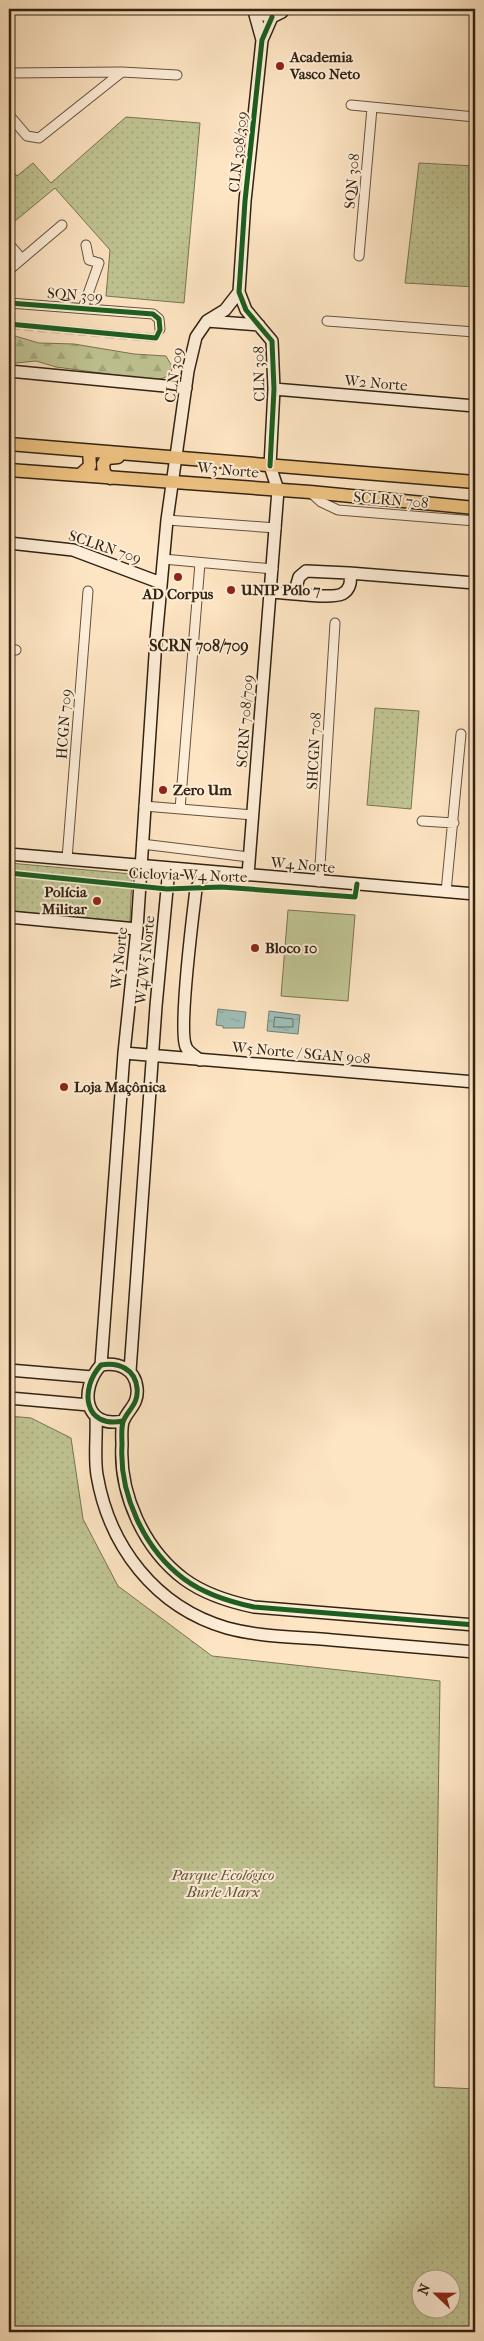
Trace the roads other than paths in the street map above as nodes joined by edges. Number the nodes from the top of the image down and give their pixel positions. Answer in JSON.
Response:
{"nodes":[{"id":1,"x":293,"y":9,"type":"edge"},
{"id":2,"x":252,"y":10,"type":"edge"},
{"id":3,"x":279,"y":13,"type":"edge"},
{"id":4,"x":262,"y":40,"type":"junction"},
{"id":5,"x":122,"y":72,"type":"junction"},
{"id":6,"x":9,"y":73,"type":"edge"},
{"id":7,"x":177,"y":75,"type":"dead end"},
{"id":8,"x":351,"y":105,"type":"dead end"},
{"id":9,"x":372,"y":108,"type":"junction"},
{"id":10,"x":9,"y":115,"type":"edge"},
{"id":11,"x":475,"y":116,"type":"edge"},
{"id":12,"x":62,"y":225,"type":"dead end"},
{"id":13,"x":9,"y":244,"type":"edge"},
{"id":14,"x":86,"y":245,"type":"dead end"},
{"id":15,"x":359,"y":256,"type":"dead end"},
{"id":16,"x":22,"y":259,"type":"junction"},
{"id":17,"x":9,"y":270,"type":"edge"},
{"id":18,"x":239,"y":292,"type":"junction"},
{"id":19,"x":9,"y":303,"type":"edge"},
{"id":20,"x":82,"y":308,"type":"junction"},
{"id":21,"x":206,"y":321,"type":"junction"},
{"id":22,"x":327,"y":321,"type":"dead end"},
{"id":23,"x":259,"y":325,"type":"junction"},
{"id":24,"x":160,"y":329,"type":"dead end"},
{"id":25,"x":475,"y":332,"type":"edge"},
{"id":26,"x":9,"y":371,"type":"edge"},
{"id":27,"x":186,"y":388,"type":"junction"},
{"id":28,"x":274,"y":388,"type":"junction"},
{"id":29,"x":475,"y":406,"type":"edge"},
{"id":30,"x":9,"y":444,"type":"edge"},
{"id":31,"x":89,"y":451,"type":"junction"},
{"id":32,"x":138,"y":455,"type":"junction"},
{"id":33,"x":176,"y":459,"type":"junction"},
{"id":34,"x":270,"y":466,"type":"junction"},
{"id":35,"x":9,"y":470,"type":"edge"},
{"id":36,"x":348,"y":473,"type":"junction"},
{"id":37,"x":80,"y":475,"type":"junction"},
{"id":38,"x":405,"y":477,"type":"junction"},
{"id":39,"x":110,"y":478,"type":"junction"},
{"id":40,"x":172,"y":482,"type":"junction"},
{"id":41,"x":475,"y":482,"type":"edge"},
{"id":42,"x":278,"y":490,"type":"junction"},
{"id":43,"x":310,"y":492,"type":"junction"},
{"id":44,"x":340,"y":496,"type":"junction"},
{"id":45,"x":375,"y":500,"type":"junction"},
{"id":46,"x":475,"y":508,"type":"edge"},
{"id":47,"x":167,"y":520,"type":"junction"},
{"id":48,"x":475,"y":521,"type":"edge"},
{"id":49,"x":276,"y":528,"type":"junction"},
{"id":50,"x":9,"y":543,"type":"edge"},
{"id":51,"x":163,"y":559,"type":"junction"},
{"id":52,"x":200,"y":563,"type":"junction"},
{"id":53,"x":273,"y":569,"type":"junction"},
{"id":54,"x":349,"y":573,"type":"junction"},
{"id":55,"x":161,"y":583,"type":"junction"},
{"id":56,"x":475,"y":583,"type":"edge"},
{"id":57,"x":88,"y":591,"type":"dead end"},
{"id":58,"x":271,"y":592,"type":"junction"},
{"id":59,"x":294,"y":594,"type":"junction"},
{"id":60,"x":335,"y":623,"type":"dead end"},
{"id":61,"x":462,"y":734,"type":"dead end"},
{"id":62,"x":144,"y":806,"type":"junction"},
{"id":63,"x":180,"y":809,"type":"junction"},
{"id":64,"x":253,"y":815,"type":"junction"},
{"id":65,"x":422,"y":821,"type":"dead end"},
{"id":66,"x":454,"y":822,"type":"junction"},
{"id":67,"x":142,"y":844,"type":"junction"},
{"id":68,"x":9,"y":854,"type":"edge"},
{"id":69,"x":249,"y":857,"type":"junction"},
{"id":70,"x":67,"y":858,"type":"junction"},
{"id":71,"x":141,"y":865,"type":"junction"},
{"id":72,"x":169,"y":868,"type":"junction"},
{"id":73,"x":214,"y":872,"type":"junction"},
{"id":74,"x":248,"y":875,"type":"junction"},
{"id":75,"x":319,"y":882,"type":"junction"},
{"id":76,"x":446,"y":892,"type":"junction"},
{"id":77,"x":475,"y":894,"type":"edge"},
{"id":78,"x":9,"y":917,"type":"edge"},
{"id":79,"x":137,"y":929,"type":"junction"},
{"id":80,"x":124,"y":1053,"type":"junction"},
{"id":81,"x":152,"y":1055,"type":"junction"},
{"id":82,"x":200,"y":1060,"type":"junction"},
{"id":83,"x":475,"y":1082,"type":"edge"},
{"id":84,"x":101,"y":1366,"type":"junction"},
{"id":85,"x":9,"y":1370,"type":"edge"},
{"id":86,"x":130,"y":1370,"type":"junction"},
{"id":87,"x":92,"y":1377,"type":"junction"},
{"id":88,"x":9,"y":1398,"type":"edge"},
{"id":89,"x":89,"y":1405,"type":"junction"},
{"id":90,"x":96,"y":1418,"type":"junction"},
{"id":91,"x":123,"y":1421,"type":"junction"},
{"id":92,"x":475,"y":1625,"type":"edge"},
{"id":93,"x":475,"y":1652,"type":"edge"}],
"edges":[{"from":1,"to":3,"type":"street"},
{"from":2,"to":3,"type":"street"},
{"from":2,"to":4,"type":"street","name":"CLN 308/309"},
{"from":3,"to":4,"type":"street","name":"CLN 308/309"},
{"from":4,"to":18,"type":"street","name":"CLN 308/309"},
{"from":5,"to":6,"type":"street"},
{"from":5,"to":7,"type":"street"},
{"from":5,"to":10,"type":"street"},
{"from":8,"to":9,"type":"street"},
{"from":9,"to":11,"type":"street"},
{"from":9,"to":15,"type":"street","name":"SQN 308"},
{"from":12,"to":16,"type":"street"},
{"from":13,"to":16,"type":"street"},
{"from":14,"to":20,"type":"street"},
{"from":16,"to":17,"type":"street"},
{"from":18,"to":21,"type":"street"},
{"from":18,"to":23,"type":"street","name":"CLN 308"},
{"from":19,"to":20,"type":"street","name":"SQN 309"},
{"from":20,"to":24,"type":"street","name":"SQN 309"},
{"from":21,"to":23,"type":"street"},
{"from":21,"to":27,"type":"street","name":"CLN 309"},
{"from":22,"to":25,"type":"street"},
{"from":23,"to":28,"type":"street","name":"CLN 308"},
{"from":26,"to":27,"type":"street"},
{"from":27,"to":33,"type":"street","name":"CLN 309"},
{"from":28,"to":29,"type":"street","name":"W2 Norte"},
{"from":28,"to":34,"type":"street","name":"CLN 308"},
{"from":30,"to":31,"type":"main road","name":"W3 Norte"},
{"from":31,"to":32,"type":"main road","name":"W3 Norte"},
{"from":31,"to":37,"type":"main road"},
{"from":32,"to":33,"type":"main road","name":"W3 Norte"},
{"from":32,"to":39,"type":"main road"},
{"from":33,"to":34,"type":"main road","name":"W3 Norte"},
{"from":33,"to":40,"type":"street","name":"CLN 309"},
{"from":34,"to":36,"type":"main road","name":"W3 Norte"},
{"from":34,"to":42,"type":"street","name":"CLN 308"},
{"from":35,"to":37,"type":"main road","name":"W3 Norte"},
{"from":36,"to":38,"type":"main road","name":"W3 Norte"},
{"from":36,"to":44,"type":"main road"},
{"from":37,"to":39,"type":"main road","name":"W3 Norte"},
{"from":38,"to":41,"type":"main road","name":"W3 Norte"},
{"from":38,"to":45,"type":"main road"},
{"from":39,"to":40,"type":"main road","name":"W3 Norte"},
{"from":40,"to":42,"type":"main road","name":"W3 Norte"},
{"from":40,"to":47,"type":"street"},
{"from":42,"to":43,"type":"main road","name":"W3 Norte"},
{"from":42,"to":49,"type":"street","name":"SCRN 708/709"},
{"from":43,"to":44,"type":"main road","name":"W3 Norte"},
{"from":43,"to":48,"type":"street","name":"SCLRN 708"},
{"from":44,"to":45,"type":"main road","name":"W3 Norte"},
{"from":45,"to":46,"type":"main road","name":"W3 Norte"},
{"from":47,"to":49,"type":"street"},
{"from":47,"to":51,"type":"street"},
{"from":49,"to":53,"type":"street","name":"SCRN 708/709"},
{"from":50,"to":55,"type":"street","name":"SCLRN 709"},
{"from":51,"to":52,"type":"street"},
{"from":51,"to":55,"type":"street"},
{"from":52,"to":53,"type":"street"},
{"from":52,"to":63,"type":"street"},
{"from":53,"to":58,"type":"street","name":"SCRN 708/709"},
{"from":54,"to":56,"type":"street"},
{"from":54,"to":59,"type":"street"},
{"from":54,"to":59,"type":"street"},
{"from":55,"to":62,"type":"street"},
{"from":57,"to":70,"type":"street","name":"HCGN 709"},
{"from":58,"to":59,"type":"street"},
{"from":58,"to":64,"type":"street","name":"SCRN 708/709"},
{"from":60,"to":75,"type":"street","name":"SHCGN 708"},
{"from":61,"to":66,"type":"street"},
{"from":62,"to":63,"type":"street"},
{"from":62,"to":67,"type":"street"},
{"from":63,"to":64,"type":"street"},
{"from":64,"to":69,"type":"street","name":"SCRN 708/709"},
{"from":65,"to":66,"type":"street"},
{"from":66,"to":76,"type":"street"},
{"from":67,"to":69,"type":"street"},
{"from":67,"to":71,"type":"street"},
{"from":68,"to":70,"type":"street","name":"W4 Norte"},
{"from":69,"to":74,"type":"street","name":"SCRN 708/709"},
{"from":70,"to":71,"type":"street","name":"W4 Norte"},
{"from":71,"to":72,"type":"street","name":"W4 Norte"},
{"from":71,"to":79,"type":"street","name":"W5 Norte"},
{"from":72,"to":73,"type":"street","name":"W4 Norte"},
{"from":72,"to":81,"type":"street","name":"W4/W5 Norte"},
{"from":73,"to":74,"type":"street","name":"W4 Norte"},
{"from":73,"to":82,"type":"street"},
{"from":74,"to":75,"type":"street","name":"W4 Norte"},
{"from":75,"to":76,"type":"street","name":"W4 Norte"},
{"from":76,"to":77,"type":"street","name":"W4 Norte"},
{"from":78,"to":79,"type":"street"},
{"from":79,"to":80,"type":"street","name":"W5 Norte"},
{"from":80,"to":81,"type":"street","name":"W5 Norte / SGAN 908"},
{"from":80,"to":84,"type":"street","name":"W5 Norte"},
{"from":81,"to":82,"type":"street","name":"W5 Norte / SGAN 908"},
{"from":81,"to":86,"type":"street","name":"W4/W5 Norte"},
{"from":82,"to":83,"type":"street","name":"W5 Norte / SGAN 908"},
{"from":84,"to":86,"type":"street"},
{"from":84,"to":87,"type":"street"},
{"from":85,"to":87,"type":"street"},
{"from":86,"to":91,"type":"street"},
{"from":87,"to":89,"type":"street"},
{"from":88,"to":89,"type":"street"},
{"from":89,"to":90,"type":"street"},
{"from":90,"to":91,"type":"street"},
{"from":90,"to":93,"type":"street"},
{"from":91,"to":92,"type":"street"}]}
